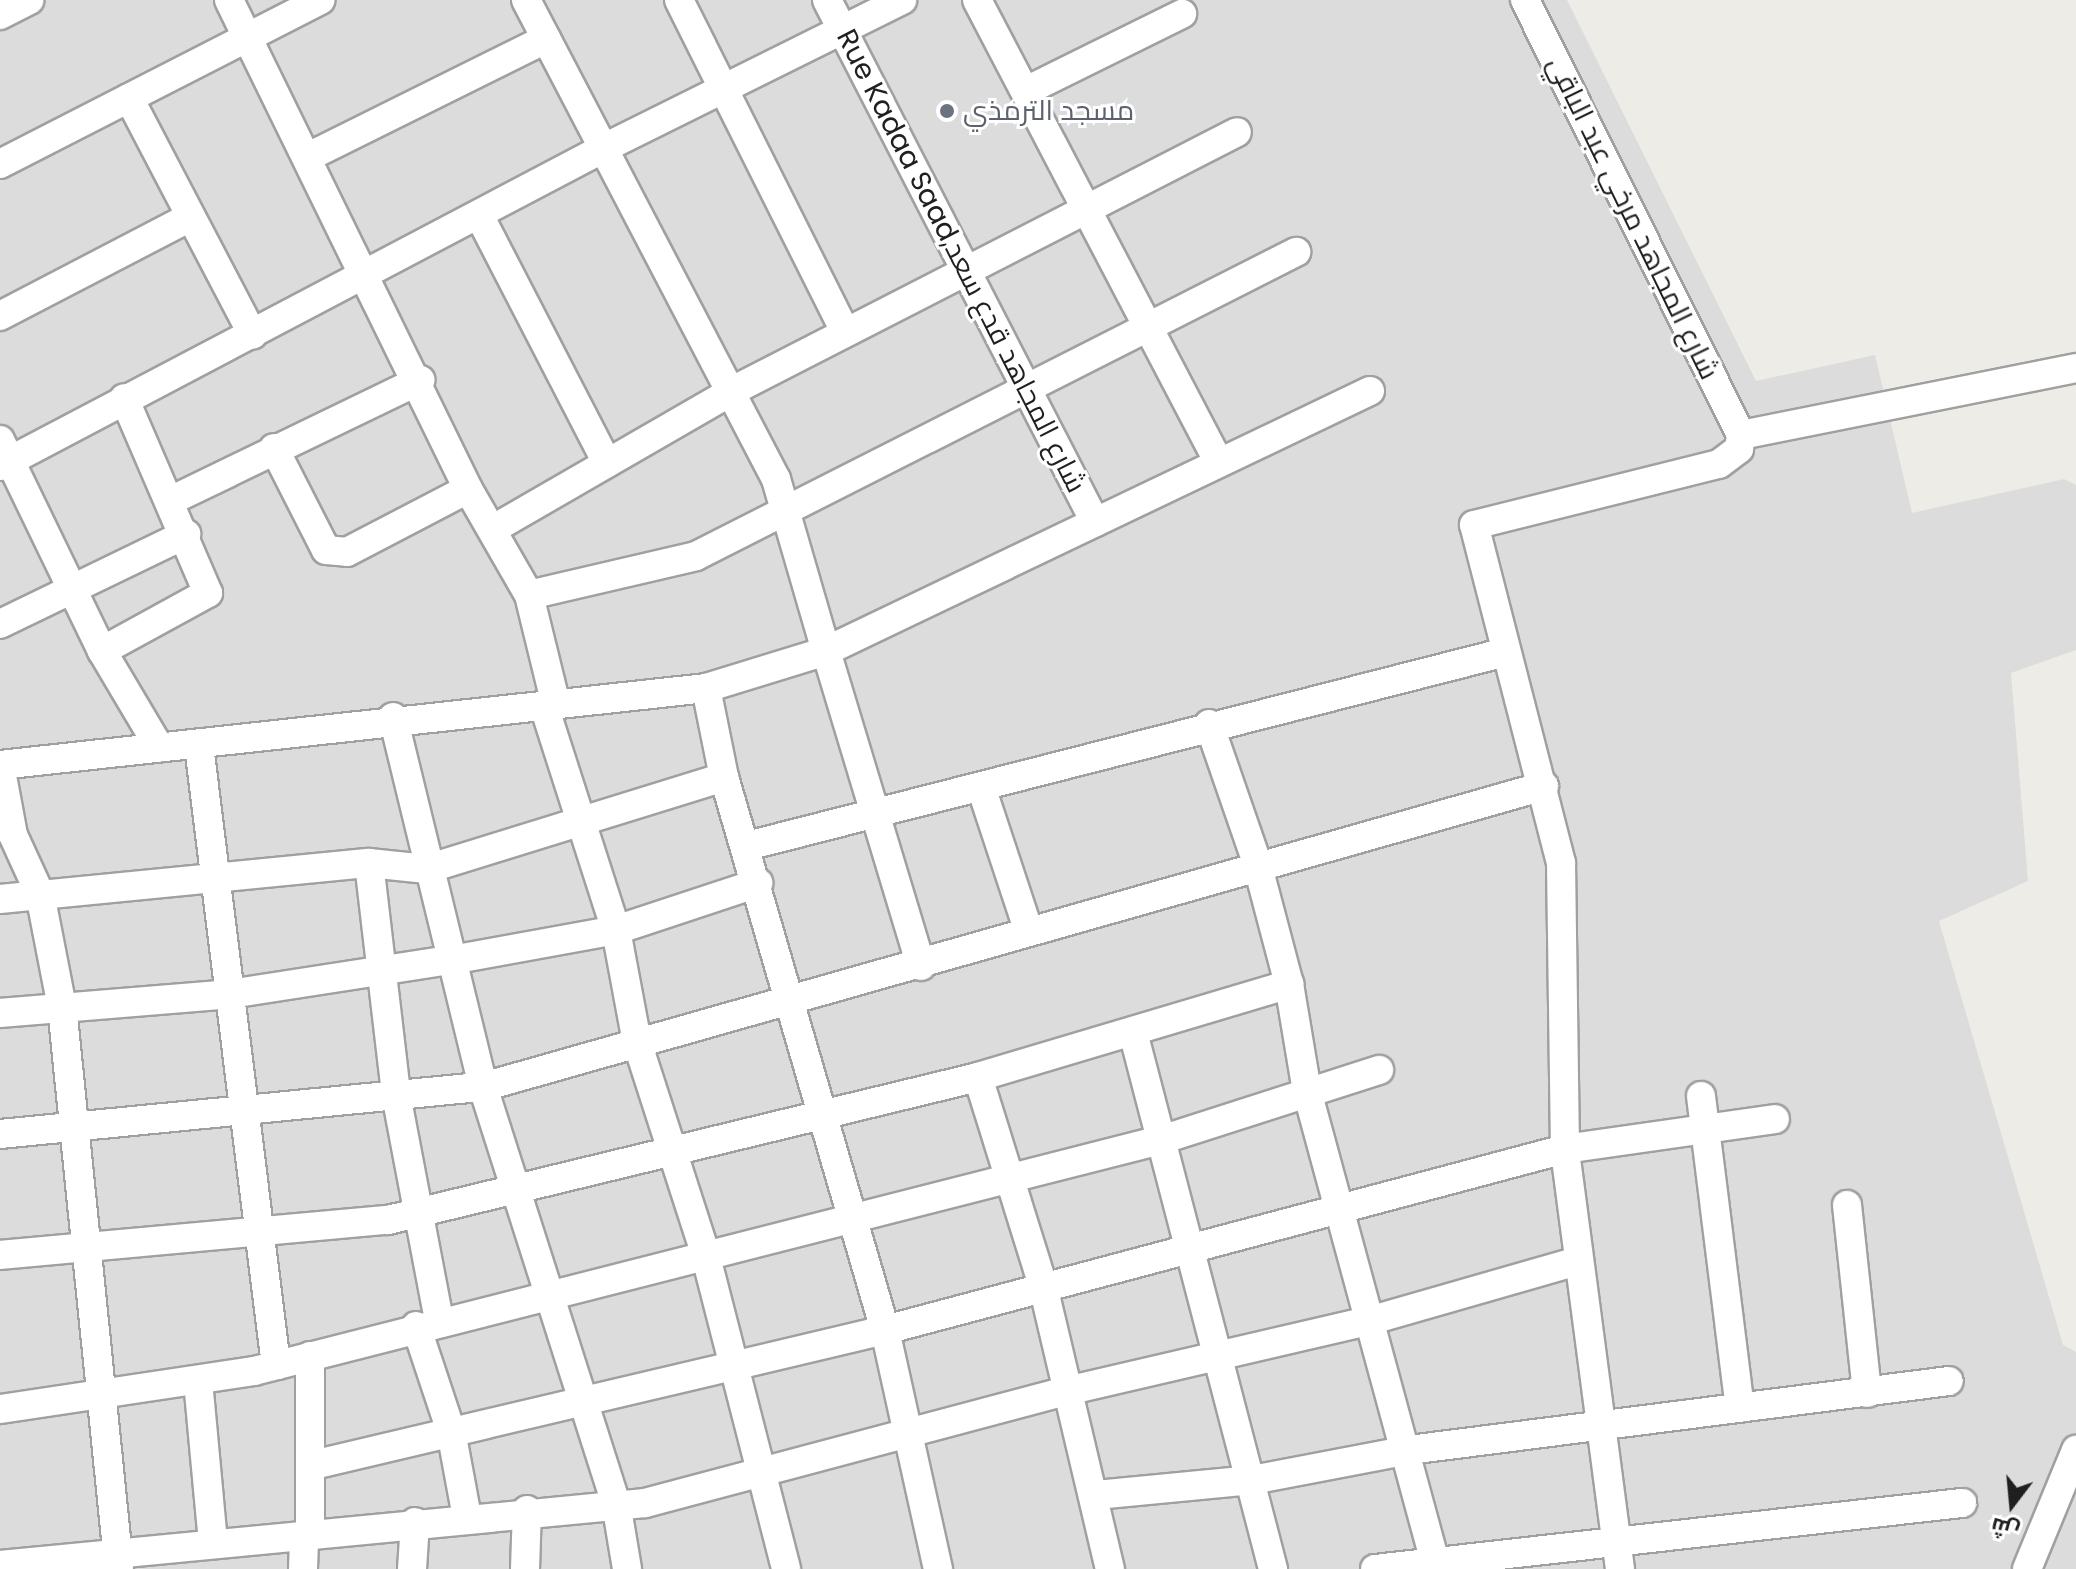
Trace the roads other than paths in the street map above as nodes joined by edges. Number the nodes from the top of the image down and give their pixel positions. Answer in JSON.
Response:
{"nodes":[{"id":1,"x":29,"y":0,"type":"edge"},
{"id":2,"x":229,"y":0,"type":"edge"},
{"id":3,"x":320,"y":0,"type":"edge"},
{"id":4,"x":526,"y":0,"type":"edge"},
{"id":5,"x":679,"y":0,"type":"edge"},
{"id":6,"x":827,"y":0,"type":"edge"},
{"id":7,"x":902,"y":0,"type":"edge"},
{"id":8,"x":977,"y":0,"type":"edge"},
{"id":9,"x":1525,"y":0,"type":"edge"},
{"id":10,"x":1182,"y":14,"type":"dead end"},
{"id":11,"x":0,"y":15,"type":"edge"},
{"id":12,"x":843,"y":32,"type":"junction"},
{"id":13,"x":248,"y":37,"type":"junction"},
{"id":14,"x":546,"y":39,"type":"junction"},
{"id":15,"x":725,"y":90,"type":"junction"},
{"id":16,"x":1028,"y":90,"type":"junction"},
{"id":17,"x":129,"y":98,"type":"junction"},
{"id":18,"x":1237,"y":132,"type":"dead end"},
{"id":19,"x":604,"y":148,"type":"junction"},
{"id":20,"x":4,"y":152,"type":"edge"},
{"id":21,"x":308,"y":157,"type":"junction"},
{"id":22,"x":1088,"y":209,"type":"junction"},
{"id":23,"x":479,"y":215,"type":"junction"},
{"id":24,"x":190,"y":217,"type":"junction"},
{"id":25,"x":1296,"y":252,"type":"dead end"},
{"id":26,"x":966,"y":268,"type":"junction"},
{"id":27,"x":368,"y":276,"type":"junction"},
{"id":28,"x":0,"y":316,"type":"edge"},
{"id":29,"x":1149,"y":329,"type":"junction"},
{"id":30,"x":845,"y":332,"type":"junction"},
{"id":31,"x":253,"y":335,"type":"junction"},
{"id":32,"x":2076,"y":368,"type":"edge"},
{"id":33,"x":420,"y":380,"type":"junction"},
{"id":34,"x":1029,"y":388,"type":"junction"},
{"id":35,"x":734,"y":390,"type":"junction"},
{"id":36,"x":1370,"y":391,"type":"dead end"},
{"id":37,"x":124,"y":398,"type":"junction"},
{"id":38,"x":1741,"y":435,"type":"junction"},
{"id":39,"x":274,"y":448,"type":"junction"},
{"id":40,"x":4,"y":456,"type":"edge"},
{"id":41,"x":607,"y":463,"type":"junction"},
{"id":42,"x":1219,"y":463,"type":"junction"},
{"id":43,"x":468,"y":489,"type":"junction"},
{"id":44,"x":172,"y":500,"type":"junction"},
{"id":45,"x":789,"y":509,"type":"junction"},
{"id":46,"x":1095,"y":522,"type":"junction"},
{"id":47,"x":495,"y":528,"type":"junction"},
{"id":48,"x":186,"y":534,"type":"junction"},
{"id":49,"x":74,"y":586,"type":"junction"},
{"id":50,"x":529,"y":595,"type":"junction"},
{"id":51,"x":0,"y":624,"type":"edge"},
{"id":52,"x":102,"y":651,"type":"junction"},
{"id":53,"x":826,"y":651,"type":"junction"},
{"id":54,"x":1506,"y":652,"type":"junction"},
{"id":55,"x":706,"y":688,"type":"junction"},
{"id":56,"x":550,"y":704,"type":"junction"},
{"id":57,"x":393,"y":717,"type":"junction"},
{"id":58,"x":1209,"y":724,"type":"junction"},
{"id":59,"x":199,"y":746,"type":"junction"},
{"id":60,"x":159,"y":747,"type":"junction"},
{"id":61,"x":0,"y":765,"type":"edge"},
{"id":62,"x":724,"y":777,"type":"junction"},
{"id":63,"x":1544,"y":786,"type":"junction"},
{"id":64,"x":981,"y":787,"type":"junction"},
{"id":65,"x":880,"y":816,"type":"junction"},
{"id":66,"x":578,"y":824,"type":"junction"},
{"id":67,"x":747,"y":846,"type":"junction"},
{"id":68,"x":369,"y":863,"type":"junction"},
{"id":69,"x":1257,"y":863,"type":"junction"},
{"id":70,"x":427,"y":869,"type":"junction"},
{"id":71,"x":218,"y":880,"type":"junction"},
{"id":72,"x":758,"y":883,"type":"junction"},
{"id":73,"x":40,"y":894,"type":"junction"},
{"id":74,"x":0,"y":899,"type":"edge"},
{"id":75,"x":1028,"y":929,"type":"junction"},
{"id":76,"x":616,"y":930,"type":"junction"},
{"id":77,"x":457,"y":959,"type":"junction"},
{"id":78,"x":921,"y":966,"type":"junction"},
{"id":79,"x":386,"y":970,"type":"junction"},
{"id":80,"x":1289,"y":984,"type":"junction"},
{"id":81,"x":230,"y":994,"type":"junction"},
{"id":82,"x":790,"y":997,"type":"junction"},
{"id":83,"x":62,"y":1007,"type":"junction"},
{"id":84,"x":0,"y":1013,"type":"edge"},
{"id":85,"x":1134,"y":1036,"type":"junction"},
{"id":86,"x":637,"y":1042,"type":"junction"},
{"id":87,"x":1379,"y":1070,"type":"dead end"},
{"id":88,"x":978,"y":1077,"type":"junction"},
{"id":89,"x":483,"y":1087,"type":"junction"},
{"id":90,"x":1307,"y":1091,"type":"junction"},
{"id":91,"x":1701,"y":1096,"type":"dead end"},
{"id":92,"x":397,"y":1100,"type":"junction"},
{"id":93,"x":241,"y":1112,"type":"junction"},
{"id":94,"x":824,"y":1112,"type":"junction"},
{"id":95,"x":1775,"y":1119,"type":"dead end"},
{"id":96,"x":73,"y":1125,"type":"junction"},
{"id":97,"x":1705,"y":1131,"type":"junction"},
{"id":98,"x":0,"y":1134,"type":"edge"},
{"id":99,"x":1164,"y":1139,"type":"junction"},
{"id":100,"x":1565,"y":1149,"type":"junction"},
{"id":101,"x":672,"y":1151,"type":"junction"},
{"id":102,"x":1009,"y":1178,"type":"junction"},
{"id":103,"x":516,"y":1190,"type":"junction"},
{"id":104,"x":1847,"y":1205,"type":"dead end"},
{"id":105,"x":1339,"y":1210,"type":"junction"},
{"id":106,"x":414,"y":1214,"type":"junction"},
{"id":107,"x":854,"y":1216,"type":"junction"},
{"id":108,"x":260,"y":1233,"type":"junction"},
{"id":109,"x":1192,"y":1244,"type":"junction"},
{"id":110,"x":87,"y":1249,"type":"junction"},
{"id":111,"x":705,"y":1253,"type":"junction"},
{"id":112,"x":0,"y":1255,"type":"edge"},
{"id":113,"x":1578,"y":1261,"type":"junction"},
{"id":114,"x":1043,"y":1286,"type":"junction"},
{"id":115,"x":545,"y":1291,"type":"junction"},
{"id":116,"x":1372,"y":1320,"type":"junction"},
{"id":117,"x":428,"y":1323,"type":"junction"},
{"id":118,"x":885,"y":1330,"type":"junction"},
{"id":119,"x":1218,"y":1355,"type":"junction"},
{"id":120,"x":310,"y":1356,"type":"junction"},
{"id":121,"x":276,"y":1365,"type":"junction"},
{"id":122,"x":735,"y":1366,"type":"junction"},
{"id":123,"x":198,"y":1381,"type":"junction"},
{"id":124,"x":1949,"y":1381,"type":"dead end"},
{"id":125,"x":1071,"y":1390,"type":"junction"},
{"id":126,"x":1867,"y":1393,"type":"junction"},
{"id":127,"x":103,"y":1396,"type":"junction"},
{"id":128,"x":580,"y":1401,"type":"junction"},
{"id":129,"x":1740,"y":1408,"type":"junction"},
{"id":130,"x":0,"y":1409,"type":"edge"},
{"id":131,"x":1604,"y":1424,"type":"junction"},
{"id":132,"x":451,"y":1431,"type":"junction"},
{"id":133,"x":908,"y":1433,"type":"junction"},
{"id":134,"x":1409,"y":1450,"type":"junction"},
{"id":135,"x":2076,"y":1450,"type":"edge"},
{"id":136,"x":313,"y":1465,"type":"junction"},
{"id":137,"x":763,"y":1471,"type":"junction"},
{"id":138,"x":1252,"y":1480,"type":"junction"},
{"id":139,"x":1096,"y":1495,"type":"junction"},
{"id":140,"x":616,"y":1503,"type":"junction"},
{"id":141,"x":1962,"y":1503,"type":"dead end"},
{"id":142,"x":527,"y":1510,"type":"junction"},
{"id":143,"x":467,"y":1517,"type":"junction"},
{"id":144,"x":415,"y":1522,"type":"junction"},
{"id":145,"x":307,"y":1534,"type":"junction"},
{"id":146,"x":213,"y":1543,"type":"junction"},
{"id":147,"x":1619,"y":1556,"type":"edge"},
{"id":148,"x":118,"y":1560,"type":"edge"},
{"id":149,"x":0,"y":1565,"type":"edge"},
{"id":150,"x":1436,"y":1566,"type":"edge"},
{"id":151,"x":303,"y":1569,"type":"edge"},
{"id":152,"x":412,"y":1569,"type":"edge"},
{"id":153,"x":525,"y":1569,"type":"edge"},
{"id":154,"x":627,"y":1569,"type":"edge"},
{"id":155,"x":786,"y":1569,"type":"edge"},
{"id":156,"x":938,"y":1569,"type":"edge"},
{"id":157,"x":1110,"y":1569,"type":"edge"},
{"id":158,"x":1273,"y":1569,"type":"edge"},
{"id":159,"x":1375,"y":1569,"type":"edge"},
{"id":160,"x":2027,"y":1569,"type":"edge"}],
"edges":[{"from":1,"to":11,"type":"street"},
{"from":2,"to":13,"type":"street"},
{"from":3,"to":13,"type":"street"},
{"from":4,"to":14,"type":"street"},
{"from":5,"to":15,"type":"street"},
{"from":6,"to":12,"type":"street","name":"Rue Kadaa Saad,شارع المجاهد قدع سعد"},
{"from":7,"to":12,"type":"street"},
{"from":8,"to":16,"type":"street"},
{"from":9,"to":38,"type":"street","name":"شارع المجاهد مرخي عبد الباقي"},
{"from":10,"to":16,"type":"street"},
{"from":12,"to":15,"type":"street"},
{"from":12,"to":26,"type":"street","name":"Rue Kadaa Saad,شارع المجاهد قدع سعد"},
{"from":13,"to":17,"type":"street"},
{"from":13,"to":21,"type":"street"},
{"from":14,"to":19,"type":"street"},
{"from":14,"to":21,"type":"street"},
{"from":15,"to":19,"type":"street"},
{"from":15,"to":30,"type":"street"},
{"from":16,"to":22,"type":"street"},
{"from":17,"to":20,"type":"street"},
{"from":17,"to":24,"type":"street"},
{"from":18,"to":22,"type":"street"},
{"from":19,"to":23,"type":"street"},
{"from":19,"to":35,"type":"street"},
{"from":21,"to":27,"type":"street"},
{"from":22,"to":26,"type":"street"},
{"from":22,"to":29,"type":"street"},
{"from":23,"to":27,"type":"street"},
{"from":23,"to":41,"type":"street"},
{"from":24,"to":28,"type":"street"},
{"from":24,"to":31,"type":"street"},
{"from":25,"to":29,"type":"street"},
{"from":26,"to":30,"type":"street"},
{"from":26,"to":34,"type":"street","name":"Rue Kadaa Saad,شارع المجاهد قدع سعد"},
{"from":27,"to":31,"type":"street"},
{"from":27,"to":33,"type":"street"},
{"from":29,"to":34,"type":"street"},
{"from":29,"to":42,"type":"street"},
{"from":30,"to":35,"type":"street"},
{"from":31,"to":37,"type":"street"},
{"from":32,"to":38,"type":"street"},
{"from":33,"to":39,"type":"street"},
{"from":33,"to":43,"type":"street"},
{"from":34,"to":45,"type":"street"},
{"from":34,"to":46,"type":"street","name":"Rue Kadaa Saad,شارع المجاهد قدع سعد"},
{"from":35,"to":41,"type":"street"},
{"from":35,"to":45,"type":"street"},
{"from":36,"to":42,"type":"street"},
{"from":37,"to":40,"type":"street"},
{"from":37,"to":44,"type":"street"},
{"from":38,"to":54,"type":"street"},
{"from":39,"to":43,"type":"street"},
{"from":39,"to":44,"type":"street"},
{"from":40,"to":49,"type":"street"},
{"from":41,"to":47,"type":"street"},
{"from":42,"to":46,"type":"street"},
{"from":43,"to":47,"type":"street"},
{"from":44,"to":48,"type":"street"},
{"from":45,"to":50,"type":"street"},
{"from":45,"to":53,"type":"street"},
{"from":46,"to":53,"type":"street"},
{"from":47,"to":50,"type":"street"},
{"from":48,"to":49,"type":"street"},
{"from":48,"to":52,"type":"street"},
{"from":49,"to":51,"type":"street"},
{"from":49,"to":52,"type":"street"},
{"from":50,"to":56,"type":"street"},
{"from":52,"to":60,"type":"street"},
{"from":53,"to":55,"type":"street"},
{"from":53,"to":65,"type":"street"},
{"from":54,"to":58,"type":"street"},
{"from":54,"to":63,"type":"street"},
{"from":55,"to":56,"type":"street"},
{"from":55,"to":62,"type":"street"},
{"from":56,"to":57,"type":"street"},
{"from":56,"to":66,"type":"street"},
{"from":57,"to":59,"type":"street"},
{"from":57,"to":70,"type":"street"},
{"from":58,"to":64,"type":"street"},
{"from":58,"to":69,"type":"street"},
{"from":59,"to":60,"type":"street"},
{"from":59,"to":71,"type":"street"},
{"from":60,"to":61,"type":"street"},
{"from":61,"to":73,"type":"street"},
{"from":62,"to":66,"type":"street"},
{"from":62,"to":67,"type":"street"},
{"from":63,"to":69,"type":"street"},
{"from":63,"to":100,"type":"street"},
{"from":64,"to":65,"type":"street"},
{"from":64,"to":75,"type":"street"},
{"from":65,"to":67,"type":"street"},
{"from":65,"to":78,"type":"street"},
{"from":66,"to":70,"type":"street"},
{"from":66,"to":76,"type":"street"},
{"from":67,"to":72,"type":"street"},
{"from":68,"to":70,"type":"street"},
{"from":68,"to":71,"type":"street"},
{"from":68,"to":79,"type":"street"},
{"from":69,"to":75,"type":"street"},
{"from":69,"to":80,"type":"street"},
{"from":70,"to":77,"type":"street"},
{"from":71,"to":73,"type":"street"},
{"from":71,"to":81,"type":"street"},
{"from":72,"to":76,"type":"street"},
{"from":72,"to":82,"type":"street"},
{"from":73,"to":74,"type":"street"},
{"from":73,"to":83,"type":"street"},
{"from":75,"to":78,"type":"street"},
{"from":76,"to":77,"type":"street"},
{"from":76,"to":86,"type":"street"},
{"from":77,"to":79,"type":"street"},
{"from":77,"to":89,"type":"street"},
{"from":78,"to":82,"type":"street"},
{"from":79,"to":81,"type":"street"},
{"from":79,"to":92,"type":"street"},
{"from":80,"to":85,"type":"street"},
{"from":80,"to":90,"type":"street"},
{"from":81,"to":83,"type":"street"},
{"from":81,"to":93,"type":"street"},
{"from":82,"to":86,"type":"street"},
{"from":82,"to":94,"type":"street"},
{"from":83,"to":84,"type":"street"},
{"from":83,"to":96,"type":"street"},
{"from":85,"to":88,"type":"street"},
{"from":85,"to":99,"type":"street"},
{"from":86,"to":89,"type":"street"},
{"from":86,"to":101,"type":"street"},
{"from":87,"to":90,"type":"street"},
{"from":88,"to":94,"type":"street"},
{"from":88,"to":102,"type":"street"},
{"from":89,"to":92,"type":"street"},
{"from":89,"to":103,"type":"street"},
{"from":90,"to":99,"type":"street"},
{"from":90,"to":105,"type":"street"},
{"from":91,"to":97,"type":"street"},
{"from":92,"to":93,"type":"street"},
{"from":92,"to":106,"type":"street"},
{"from":93,"to":96,"type":"street"},
{"from":93,"to":108,"type":"street"},
{"from":94,"to":101,"type":"street"},
{"from":94,"to":107,"type":"street"},
{"from":95,"to":97,"type":"street"},
{"from":96,"to":98,"type":"street"},
{"from":96,"to":110,"type":"street"},
{"from":97,"to":100,"type":"street"},
{"from":97,"to":129,"type":"street"},
{"from":99,"to":102,"type":"street"},
{"from":99,"to":109,"type":"street"},
{"from":100,"to":105,"type":"street"},
{"from":100,"to":113,"type":"street"},
{"from":101,"to":103,"type":"street"},
{"from":101,"to":111,"type":"street"},
{"from":102,"to":107,"type":"street"},
{"from":102,"to":114,"type":"street"},
{"from":103,"to":106,"type":"street"},
{"from":103,"to":115,"type":"street"},
{"from":104,"to":126,"type":"street"},
{"from":105,"to":109,"type":"street"},
{"from":105,"to":116,"type":"street"},
{"from":106,"to":108,"type":"street"},
{"from":106,"to":117,"type":"street"},
{"from":107,"to":111,"type":"street"},
{"from":107,"to":118,"type":"street"},
{"from":108,"to":110,"type":"street"},
{"from":108,"to":121,"type":"street"},
{"from":109,"to":114,"type":"street"},
{"from":109,"to":119,"type":"street"},
{"from":110,"to":112,"type":"street"},
{"from":110,"to":127,"type":"street"},
{"from":111,"to":115,"type":"street"},
{"from":111,"to":122,"type":"street"},
{"from":113,"to":116,"type":"street"},
{"from":113,"to":131,"type":"street"},
{"from":114,"to":118,"type":"street"},
{"from":114,"to":125,"type":"street"},
{"from":115,"to":117,"type":"street"},
{"from":115,"to":128,"type":"street"},
{"from":116,"to":119,"type":"street"},
{"from":116,"to":134,"type":"street"},
{"from":117,"to":120,"type":"street"},
{"from":117,"to":132,"type":"street"},
{"from":118,"to":122,"type":"street"},
{"from":118,"to":133,"type":"street"},
{"from":119,"to":125,"type":"street"},
{"from":119,"to":138,"type":"street"},
{"from":120,"to":121,"type":"street"},
{"from":120,"to":136,"type":"street"},
{"from":121,"to":123,"type":"street"},
{"from":122,"to":128,"type":"street"},
{"from":122,"to":137,"type":"street"},
{"from":123,"to":127,"type":"street"},
{"from":123,"to":146,"type":"street"},
{"from":124,"to":126,"type":"street"},
{"from":125,"to":133,"type":"street"},
{"from":125,"to":139,"type":"street"},
{"from":126,"to":129,"type":"street"},
{"from":127,"to":130,"type":"street"},
{"from":127,"to":148,"type":"street"},
{"from":128,"to":132,"type":"street"},
{"from":128,"to":140,"type":"street"},
{"from":129,"to":131,"type":"street"},
{"from":131,"to":134,"type":"street"},
{"from":131,"to":147,"type":"street"},
{"from":132,"to":136,"type":"street"},
{"from":132,"to":143,"type":"street"},
{"from":133,"to":137,"type":"street"},
{"from":133,"to":156,"type":"street"},
{"from":134,"to":138,"type":"street"},
{"from":134,"to":150,"type":"street"},
{"from":135,"to":160,"type":"street"},
{"from":136,"to":145,"type":"street"},
{"from":137,"to":140,"type":"street"},
{"from":137,"to":155,"type":"street"},
{"from":138,"to":139,"type":"street"},
{"from":138,"to":158,"type":"street"},
{"from":139,"to":157,"type":"street"},
{"from":140,"to":142,"type":"street"},
{"from":140,"to":154,"type":"street"},
{"from":141,"to":147,"type":"street"},
{"from":142,"to":143,"type":"street"},
{"from":142,"to":153,"type":"street"},
{"from":143,"to":144,"type":"street"},
{"from":144,"to":145,"type":"street"},
{"from":144,"to":152,"type":"street"},
{"from":145,"to":146,"type":"street"},
{"from":145,"to":151,"type":"street"},
{"from":146,"to":148,"type":"street"},
{"from":147,"to":150,"type":"street"},
{"from":148,"to":149,"type":"street"},
{"from":150,"to":159,"type":"street"}]}
